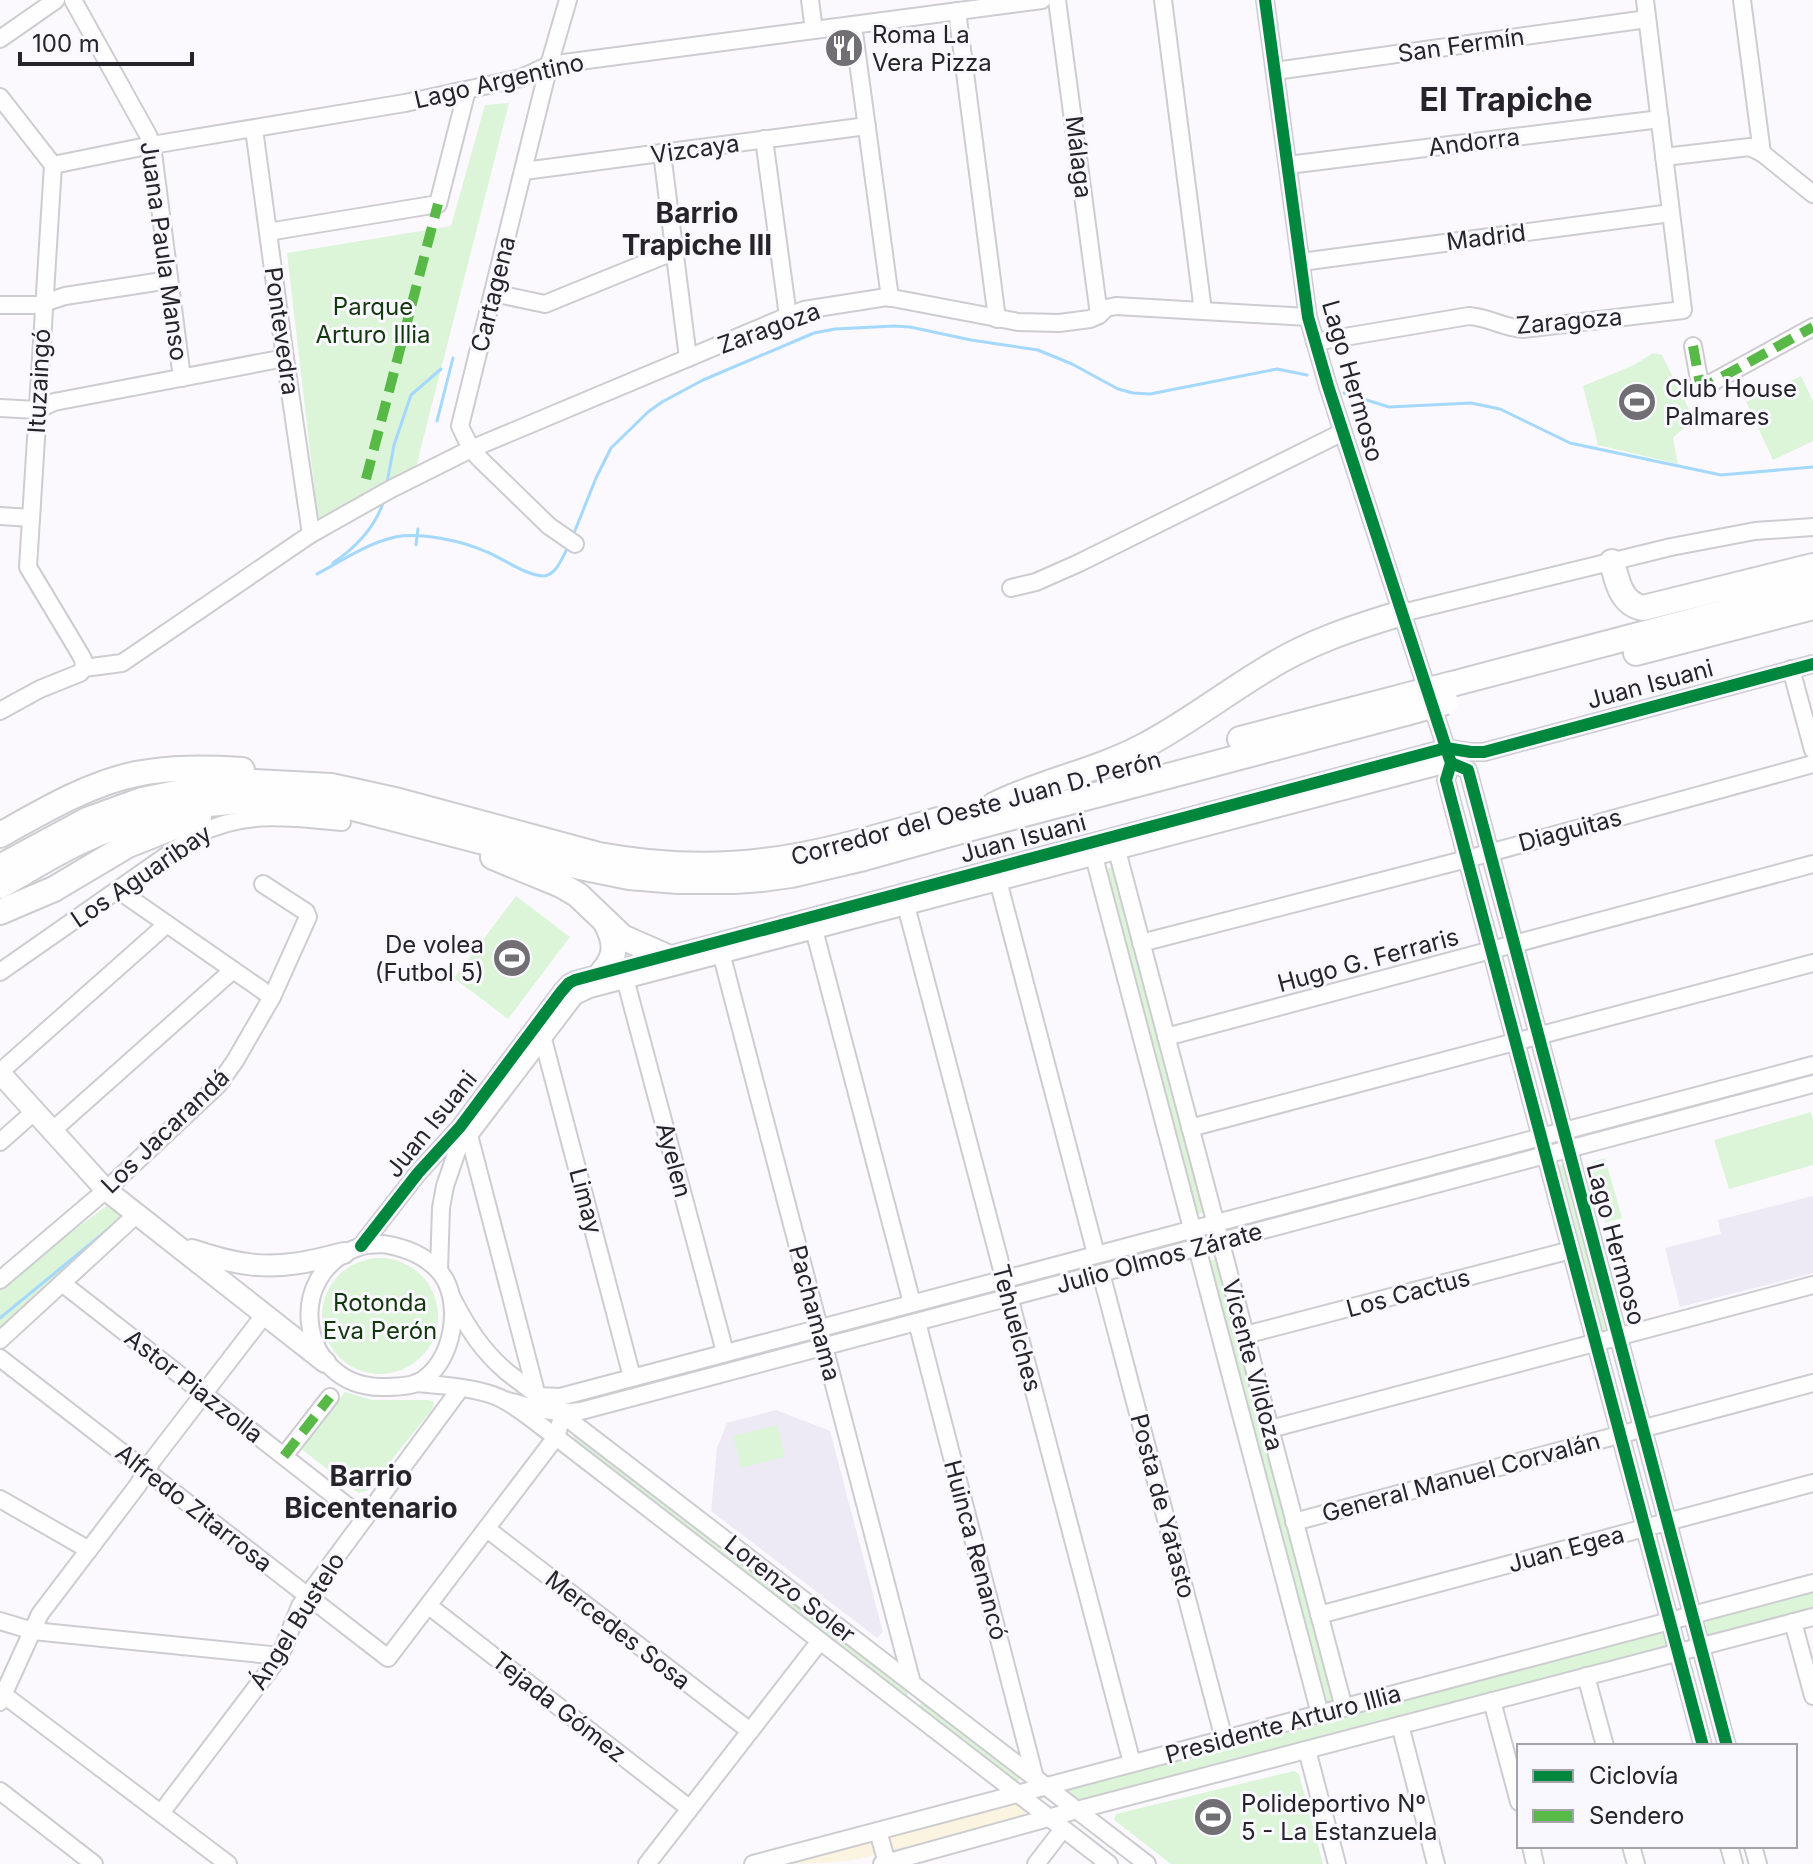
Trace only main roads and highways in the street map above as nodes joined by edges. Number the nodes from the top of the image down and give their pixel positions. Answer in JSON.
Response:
{"nodes":[{"id":1,"x":1612,"y":562,"type":"road end"},
{"id":2,"x":1813,"y":566,"type":"edge"},
{"id":3,"x":1813,"y":589,"type":"edge"},
{"id":4,"x":1813,"y":607,"type":"edge"},
{"id":5,"x":1402,"y":613,"type":"road end"},
{"id":6,"x":1454,"y":692,"type":"junction"},
{"id":7,"x":1403,"y":705,"type":"junction"},
{"id":8,"x":274,"y":799,"type":"junction"},
{"id":9,"x":344,"y":801,"type":"junction"},
{"id":10,"x":994,"y":805,"type":"junction"},
{"id":11,"x":398,"y":810,"type":"junction"},
{"id":12,"x":425,"y":827,"type":"junction"},
{"id":13,"x":0,"y":835,"type":"edge"},
{"id":14,"x":0,"y":867,"type":"edge"},
{"id":15,"x":0,"y":886,"type":"edge"},
{"id":16,"x":0,"y":912,"type":"edge"},
{"id":17,"x":604,"y":919,"type":"junction"},
{"id":18,"x":676,"y":960,"type":"road end"},
{"id":19,"x":617,"y":973,"type":"road end"},
{"id":20,"x":0,"y":1072,"type":"edge"},
{"id":21,"x":180,"y":1247,"type":"junction"},
{"id":22,"x":353,"y":1250,"type":"road end"},
{"id":23,"x":325,"y":1362,"type":"road end"}],
"edges":[{"from":1,"to":2,"type":"highway"},
{"from":3,"to":6,"type":"highway","name":"Corredor del Oeste Juan D. Perón"},
{"from":4,"to":6,"type":"highway","name":"Corredor del Oeste Juan D. Perón"},
{"from":5,"to":10,"type":"highway"},
{"from":6,"to":7,"type":"highway","name":"Corredor del Oeste Juan D. Perón","bridge":true},
{"from":7,"to":10,"type":"highway","name":"Corredor del Oeste Juan D. Perón"},
{"from":7,"to":12,"type":"highway","name":"Corredor del Oeste Juan D. Perón"},
{"from":8,"to":9,"type":"highway","name":"Corredor del Oeste Juan D. Perón"},
{"from":8,"to":15,"type":"highway","name":"Corredor del Oeste Juan D. Perón"},
{"from":8,"to":16,"type":"highway"},
{"from":9,"to":11,"type":"highway","name":"Corredor del Oeste Juan D. Perón"},
{"from":9,"to":13,"type":"highway"},
{"from":9,"to":14,"type":"highway","name":"Corredor del Oeste Juan D. Perón"},
{"from":10,"to":11,"type":"highway","name":"Corredor del Oeste Juan D. Perón"},
{"from":11,"to":12,"type":"highway","name":"Corredor del Oeste Juan D. Perón"},
{"from":12,"to":17,"type":"highway"},
{"from":17,"to":18,"type":"highway"},
{"from":17,"to":19,"type":"highway"},
{"from":20,"to":21,"type":"main road"},
{"from":21,"to":22,"type":"main road"},
{"from":21,"to":23,"type":"main road"}]}
